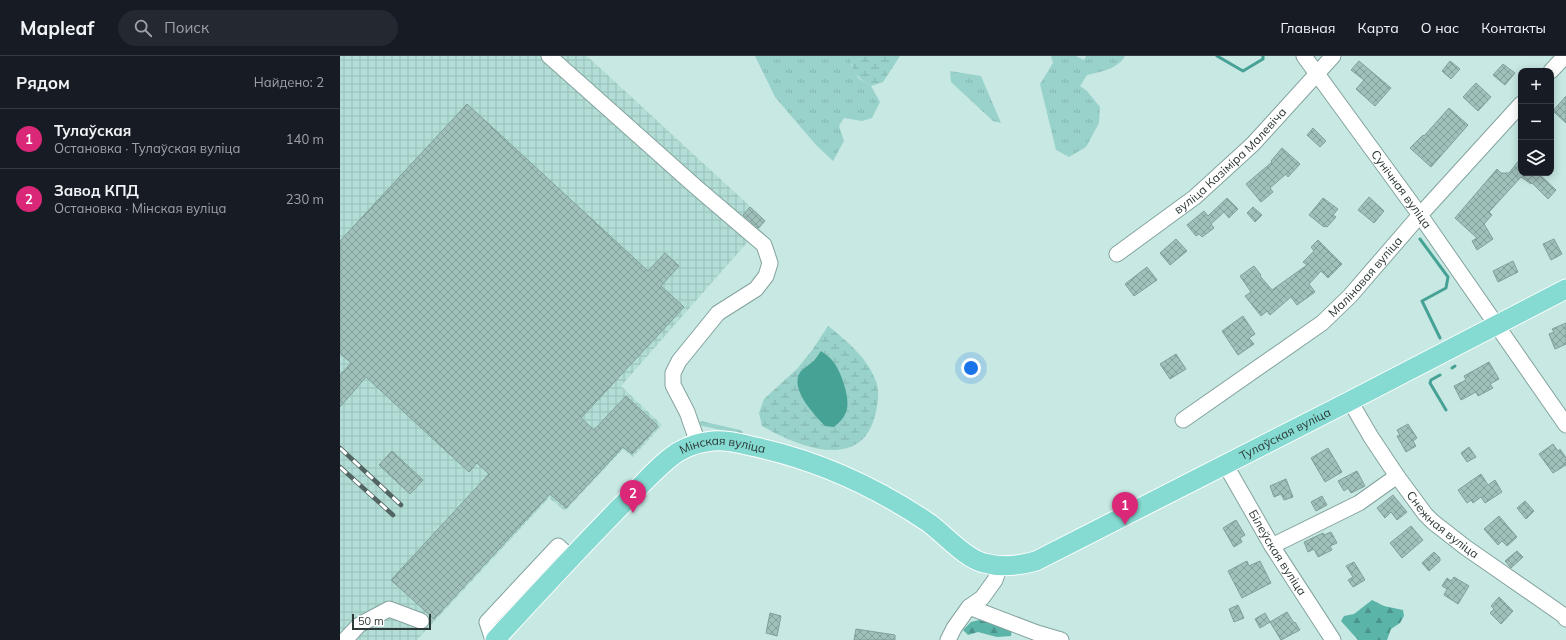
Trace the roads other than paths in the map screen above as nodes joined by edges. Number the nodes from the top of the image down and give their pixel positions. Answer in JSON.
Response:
{"nodes":[{"id":1,"x":549,"y":56,"type":"edge"},
{"id":2,"x":1304,"y":56,"type":"edge"},
{"id":3,"x":1333,"y":56,"type":"edge"},
{"id":4,"x":1565,"y":56,"type":"edge"},
{"id":5,"x":1554,"y":68,"type":"edge"},
{"id":6,"x":1317,"y":74,"type":"junction"},
{"id":7,"x":1518,"y":107,"type":"edge"},
{"id":8,"x":1420,"y":215,"type":"junction"},
{"id":9,"x":1117,"y":254,"type":"dead end"},
{"id":10,"x":1566,"y":289,"type":"edge"},
{"id":11,"x":1496,"y":324,"type":"junction"},
{"id":12,"x":1350,"y":401,"type":"junction"},
{"id":13,"x":1183,"y":420,"type":"dead end"},
{"id":14,"x":1566,"y":425,"type":"edge"},
{"id":15,"x":698,"y":443,"type":"junction"},
{"id":16,"x":1225,"y":464,"type":"junction"},
{"id":17,"x":1397,"y":476,"type":"junction"},
{"id":18,"x":1272,"y":546,"type":"junction"},
{"id":19,"x":1000,"y":566,"type":"junction"},
{"id":20,"x":969,"y":607,"type":"junction"},
{"id":21,"x":1566,"y":619,"type":"edge"},
{"id":22,"x":421,"y":621,"type":"dead end"},
{"id":23,"x":345,"y":640,"type":"edge"},
{"id":24,"x":494,"y":640,"type":"edge"},
{"id":25,"x":948,"y":640,"type":"edge"},
{"id":26,"x":1061,"y":640,"type":"edge"},
{"id":27,"x":1333,"y":640,"type":"edge"}],
"edges":[{"from":1,"to":15,"type":"street"},
{"from":2,"to":6,"type":"street","name":"Сунічная вуліца"},
{"from":3,"to":6,"type":"street","name":"вуліца Казіміра Малевіча"},
{"from":4,"to":5,"type":"street"},
{"from":6,"to":8,"type":"street","name":"Сунічная вуліца"},
{"from":6,"to":9,"type":"street","name":"вуліца Казіміра Малевіча"},
{"from":7,"to":8,"type":"street","name":"Малінавая вуліца"},
{"from":8,"to":11,"type":"street","name":"Сунічная вуліца"},
{"from":8,"to":13,"type":"street","name":"Малінавая вуліца"},
{"from":10,"to":11,"type":"main road","name":"Тулаўская вуліца"},
{"from":11,"to":12,"type":"main road","name":"Тулаўская вуліца"},
{"from":11,"to":14,"type":"street","name":"Сунічная вуліца"},
{"from":12,"to":16,"type":"main road","name":"Тулаўская вуліца"},
{"from":12,"to":17,"type":"street","name":"Снежная вуліца"},
{"from":15,"to":19,"type":"main road","name":"Мінская вуліца"},
{"from":15,"to":24,"type":"main road","name":"Мінская вуліца"},
{"from":16,"to":18,"type":"street","name":"Білеўская вуліца"},
{"from":16,"to":19,"type":"main road","name":"Тулаўская вуліца"},
{"from":17,"to":18,"type":"street"},
{"from":17,"to":21,"type":"street","name":"Снежная вуліца"},
{"from":18,"to":27,"type":"street","name":"Білеўская вуліца"},
{"from":19,"to":20,"type":"street"},
{"from":20,"to":25,"type":"street"},
{"from":20,"to":26,"type":"street"},
{"from":22,"to":23,"type":"street"}]}
